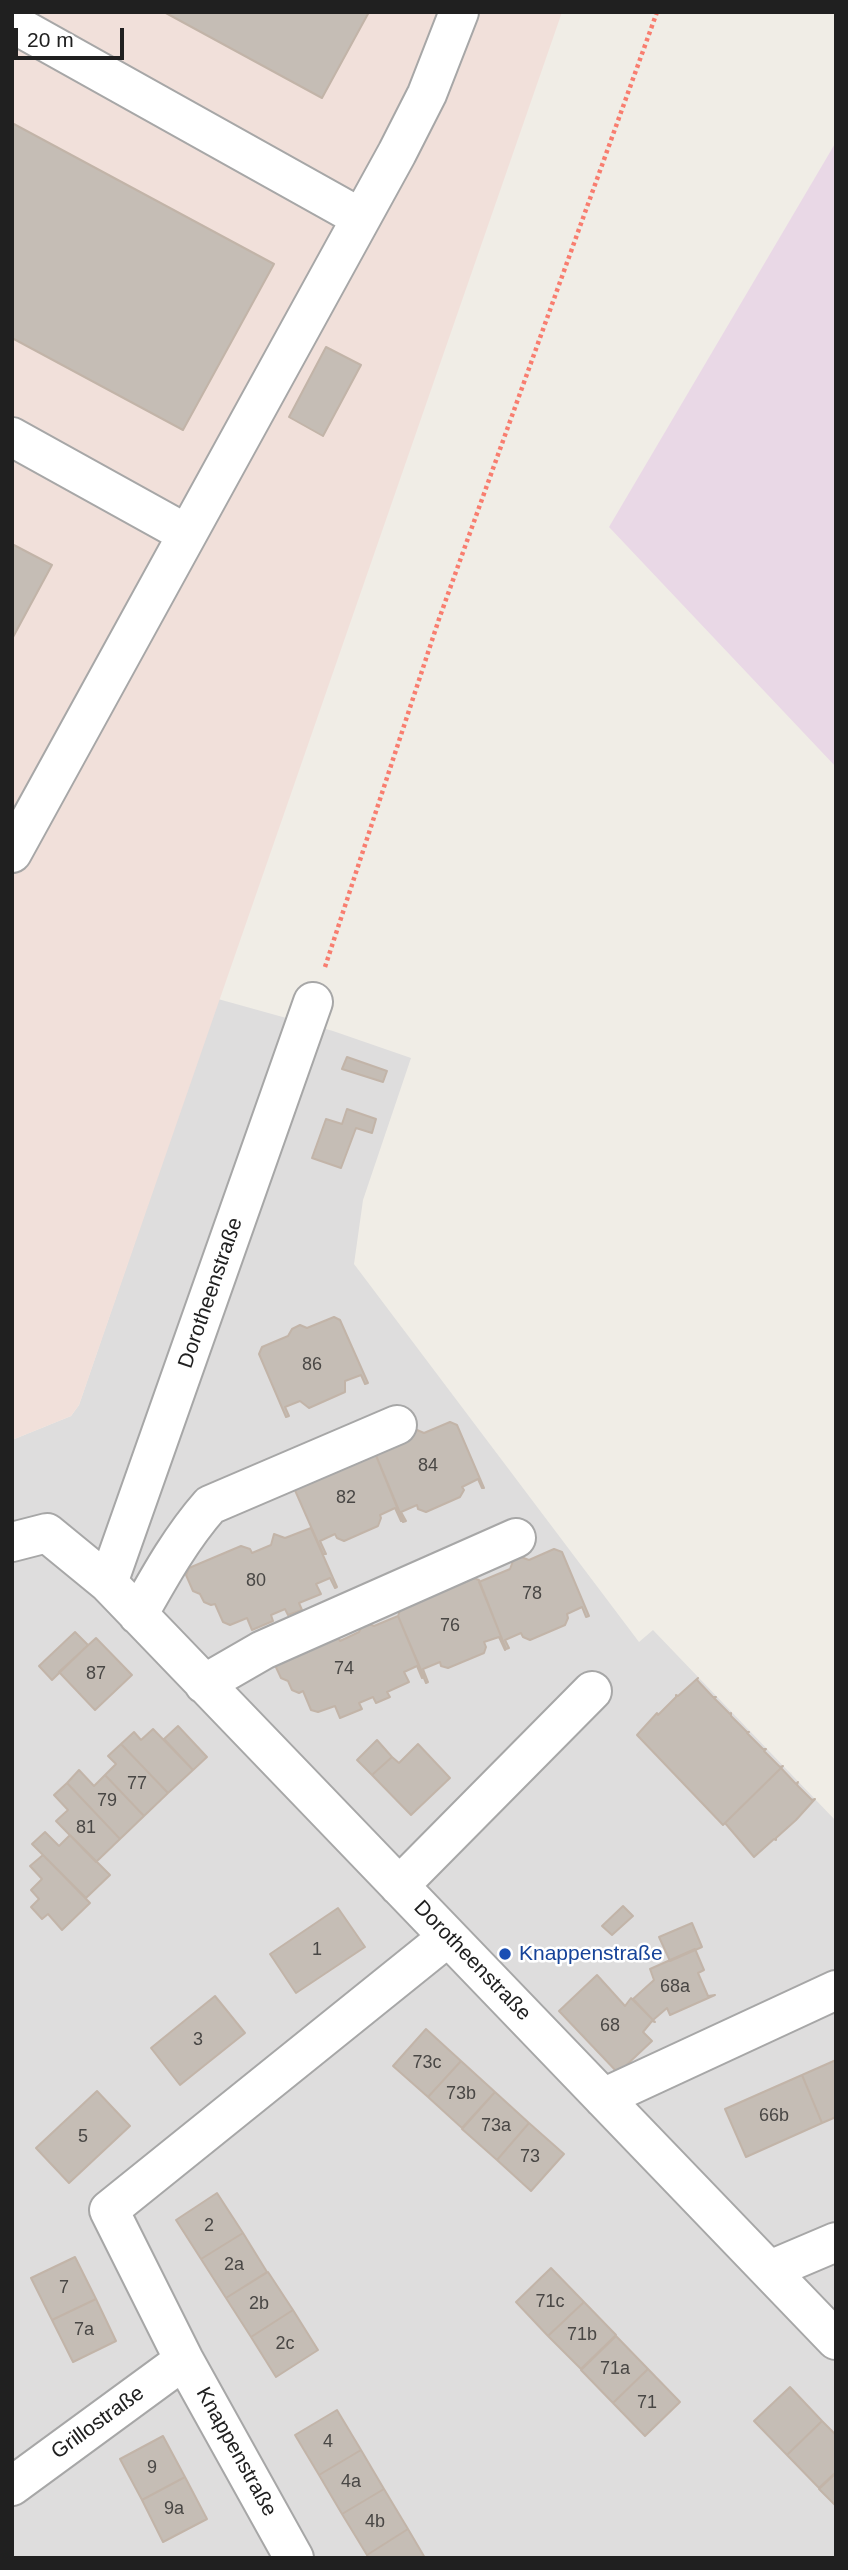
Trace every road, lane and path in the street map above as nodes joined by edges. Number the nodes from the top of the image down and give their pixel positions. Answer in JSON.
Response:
{"nodes":[{"id":1,"x":459,"y":12,"type":"edge"},
{"id":2,"x":657,"y":12,"type":"edge"},
{"id":3,"x":12,"y":23,"type":"edge"},
{"id":4,"x":362,"y":218,"type":"junction"},
{"id":5,"x":12,"y":437,"type":"edge"},
{"id":6,"x":187,"y":534,"type":"junction"},
{"id":7,"x":17,"y":833,"type":"edge"},
{"id":8,"x":313,"y":1002,"type":"joint"},
{"id":9,"x":397,"y":1425,"type":"dead end"},
{"id":10,"x":516,"y":1538,"type":"dead end"},
{"id":11,"x":12,"y":1542,"type":"edge"},
{"id":12,"x":108,"y":1583,"type":"junction"},
{"id":13,"x":138,"y":1615,"type":"junction"},
{"id":14,"x":204,"y":1684,"type":"junction"},
{"id":15,"x":592,"y":1691,"type":"dead end"},
{"id":16,"x":399,"y":1886,"type":"junction"},
{"id":17,"x":448,"y":1937,"type":"junction"},
{"id":18,"x":836,"y":1990,"type":"edge"},
{"id":19,"x":603,"y":2098,"type":"junction"},
{"id":20,"x":836,"y":2242,"type":"edge"},
{"id":21,"x":770,"y":2270,"type":"junction"},
{"id":22,"x":836,"y":2340,"type":"edge"},
{"id":23,"x":184,"y":2360,"type":"junction"},
{"id":24,"x":12,"y":2486,"type":"edge"},
{"id":25,"x":294,"y":2558,"type":"edge"}],
"edges":[{"from":1,"to":4,"type":"street"},
{"from":2,"to":8,"type":"path"},
{"from":3,"to":4,"type":"street"},
{"from":4,"to":6,"type":"street"},
{"from":5,"to":6,"type":"street"},
{"from":6,"to":7,"type":"street"},
{"from":8,"to":12,"type":"street","name":"Dorotheenstraße"},
{"from":9,"to":13,"type":"street"},
{"from":10,"to":14,"type":"street"},
{"from":11,"to":12,"type":"street","name":"Dorotheenstraße"},
{"from":12,"to":13,"type":"street","name":"Dorotheenstraße"},
{"from":13,"to":14,"type":"street","name":"Dorotheenstraße"},
{"from":14,"to":16,"type":"street","name":"Dorotheenstraße"},
{"from":15,"to":16,"type":"street"},
{"from":16,"to":17,"type":"street","name":"Dorotheenstraße"},
{"from":17,"to":19,"type":"street","name":"Dorotheenstraße"},
{"from":17,"to":23,"type":"street","name":"Knappenstraße"},
{"from":18,"to":19,"type":"street"},
{"from":19,"to":21,"type":"street","name":"Dorotheenstraße"},
{"from":20,"to":21,"type":"street"},
{"from":21,"to":22,"type":"street","name":"Dorotheenstraße"},
{"from":23,"to":24,"type":"street","name":"Grillostraße"},
{"from":23,"to":25,"type":"street","name":"Knappenstraße"}]}
